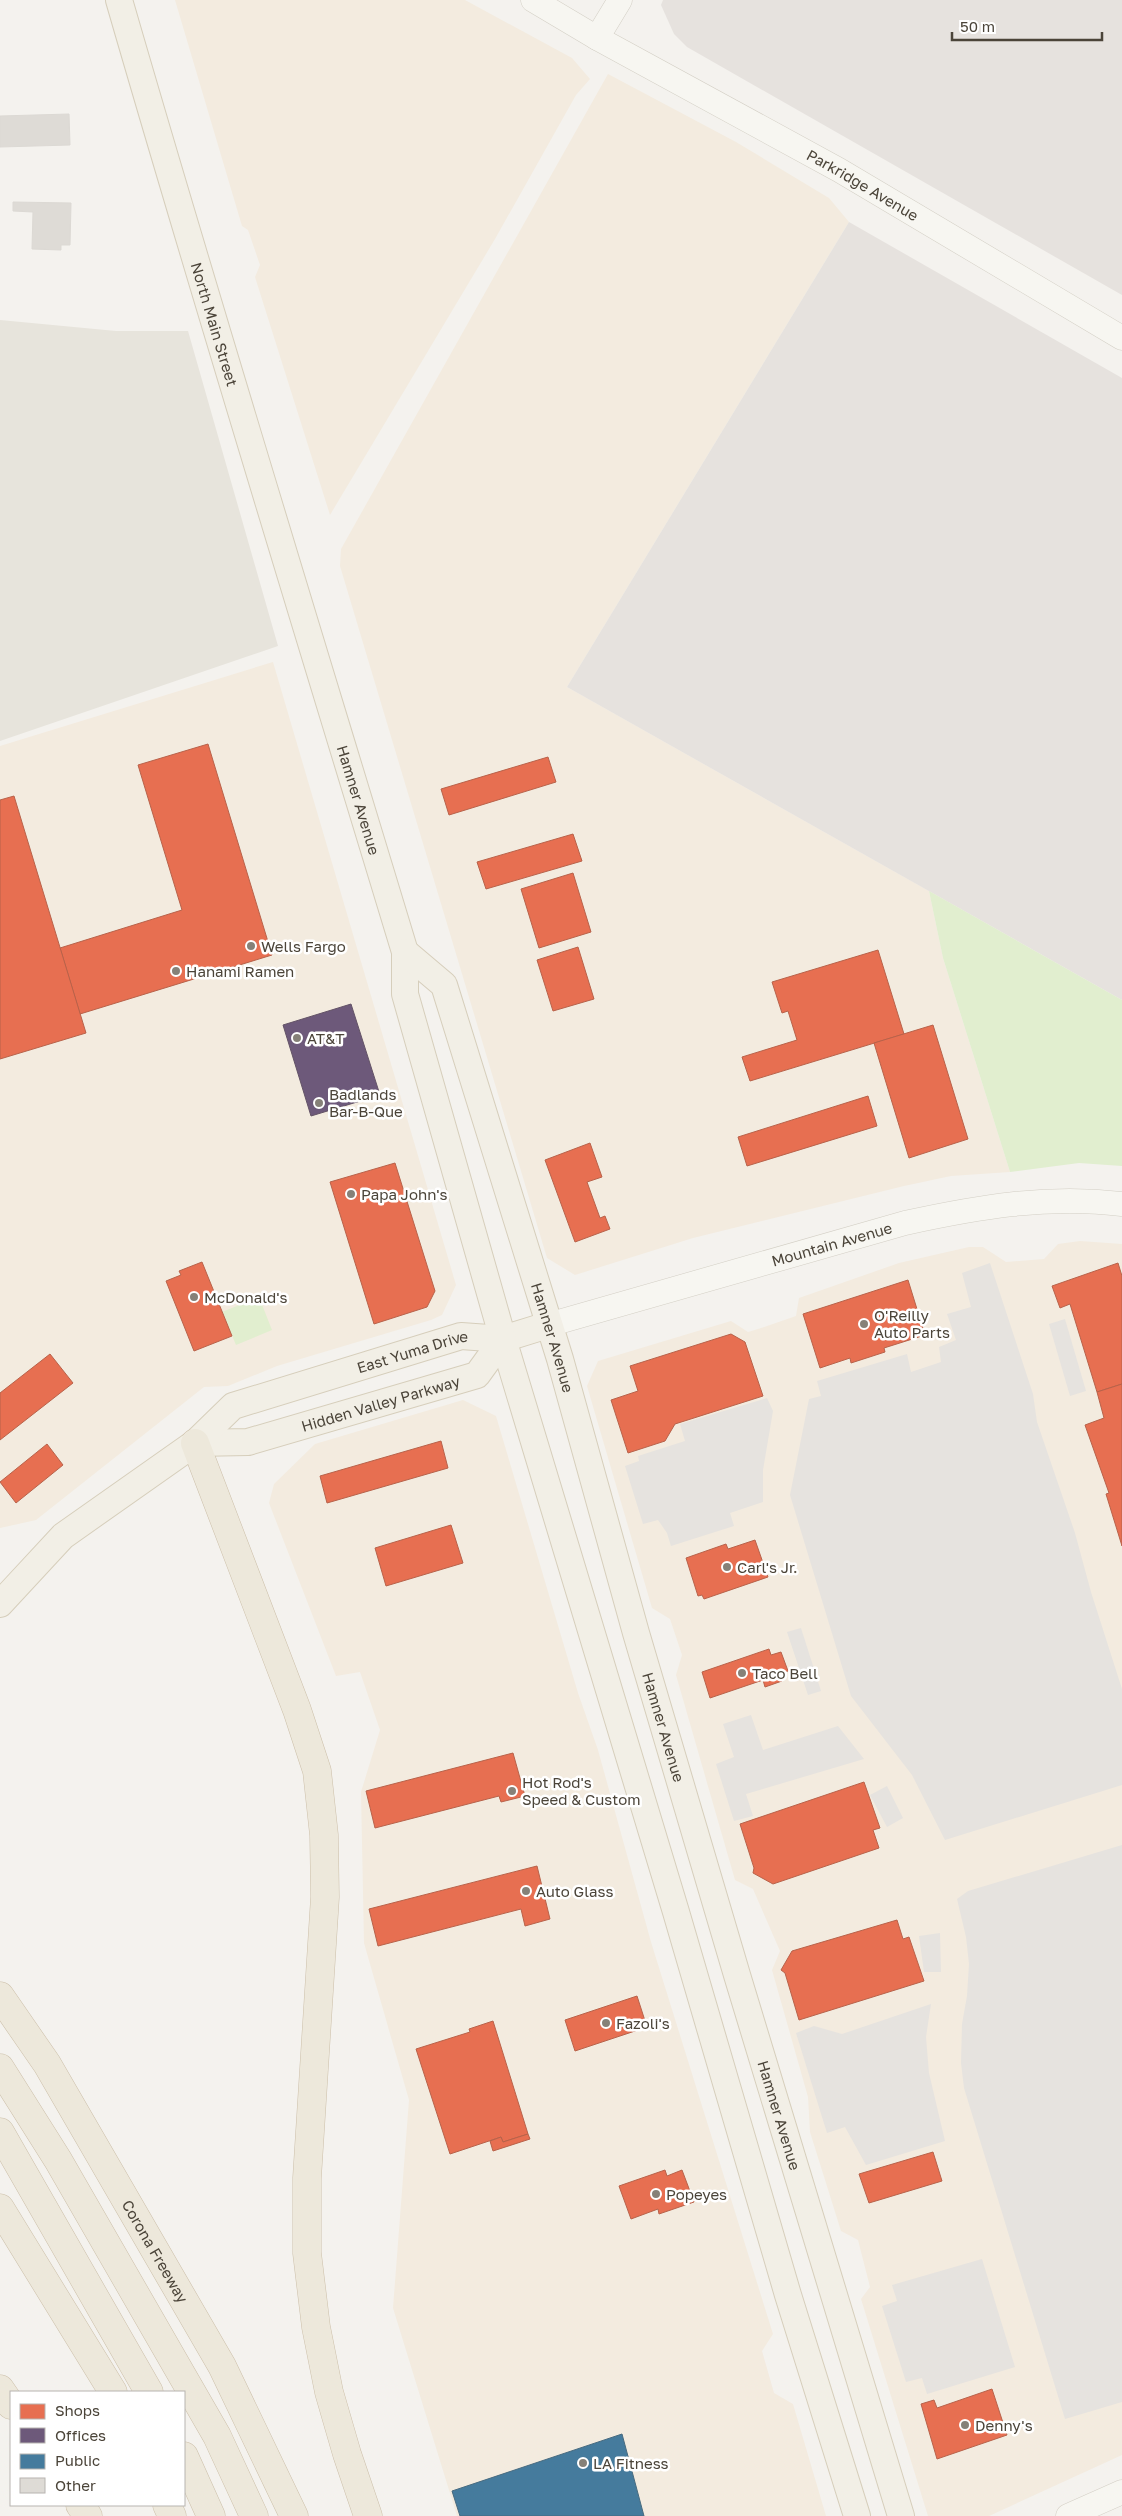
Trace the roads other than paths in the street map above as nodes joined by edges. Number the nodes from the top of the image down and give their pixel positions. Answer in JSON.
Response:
{"nodes":[{"id":1,"x":119,"y":0,"type":"edge"},
{"id":2,"x":533,"y":0,"type":"edge"},
{"id":3,"x":620,"y":0,"type":"edge"},
{"id":4,"x":597,"y":38,"type":"junction"},
{"id":5,"x":1122,"y":338,"type":"edge"},
{"id":6,"x":312,"y":648,"type":"joint"},
{"id":7,"x":405,"y":952,"type":"junction"},
{"id":8,"x":1122,"y":1204,"type":"edge"},
{"id":9,"x":548,"y":1326,"type":"junction"},
{"id":10,"x":503,"y":1339,"type":"junction"},
{"id":11,"x":195,"y":1443,"type":"junction"},
{"id":12,"x":0,"y":1604,"type":"edge"},
{"id":13,"x":0,"y":1996,"type":"edge"},
{"id":14,"x":0,"y":2068,"type":"edge"},
{"id":15,"x":0,"y":2132,"type":"edge"},
{"id":16,"x":0,"y":2208,"type":"edge"},
{"id":17,"x":0,"y":2389,"type":"edge"},
{"id":18,"x":112,"y":2391,"type":"edge"},
{"id":19,"x":148,"y":2391,"type":"edge"},
{"id":20,"x":10,"y":2404,"type":"edge"},
{"id":21,"x":185,"y":2458,"type":"edge"},
{"id":22,"x":1122,"y":2492,"type":"edge"},
{"id":23,"x":212,"y":2516,"type":"edge"},
{"id":24,"x":254,"y":2516,"type":"edge"},
{"id":25,"x":294,"y":2516,"type":"edge"},
{"id":26,"x":368,"y":2516,"type":"edge"},
{"id":27,"x":856,"y":2516,"type":"edge"},
{"id":28,"x":901,"y":2516,"type":"edge"},
{"id":29,"x":1068,"y":2516,"type":"edge"}],
"edges":[{"from":1,"to":6,"type":"main road","name":"North Main Street"},
{"from":2,"to":4,"type":"street","name":"Parkridge Avenue"},
{"from":3,"to":4,"type":"street"},
{"from":4,"to":5,"type":"street","name":"Parkridge Avenue"},
{"from":6,"to":7,"type":"main road","name":"Hamner Avenue"},
{"from":7,"to":9,"type":"main road","name":"Hamner Avenue"},
{"from":7,"to":10,"type":"main road","name":"Hamner Avenue"},
{"from":8,"to":9,"type":"street","name":"Mountain Avenue"},
{"from":9,"to":10,"type":"main road"},
{"from":9,"to":28,"type":"main road","name":"Hamner Avenue"},
{"from":10,"to":11,"type":"main road","name":"East Yuma Drive"},
{"from":10,"to":11,"type":"main road","name":"Hidden Valley Parkway"},
{"from":10,"to":27,"type":"main road","name":"Hamner Avenue"},
{"from":11,"to":12,"type":"main road"},
{"from":11,"to":26,"type":"highway"},
{"from":13,"to":25,"type":"highway","name":"Corona Freeway"},
{"from":14,"to":24,"type":"highway"},
{"from":15,"to":19,"type":"highway"},
{"from":16,"to":18,"type":"highway"},
{"from":17,"to":20,"type":"highway"},
{"from":21,"to":23,"type":"highway"},
{"from":22,"to":29,"type":"street"}]}
